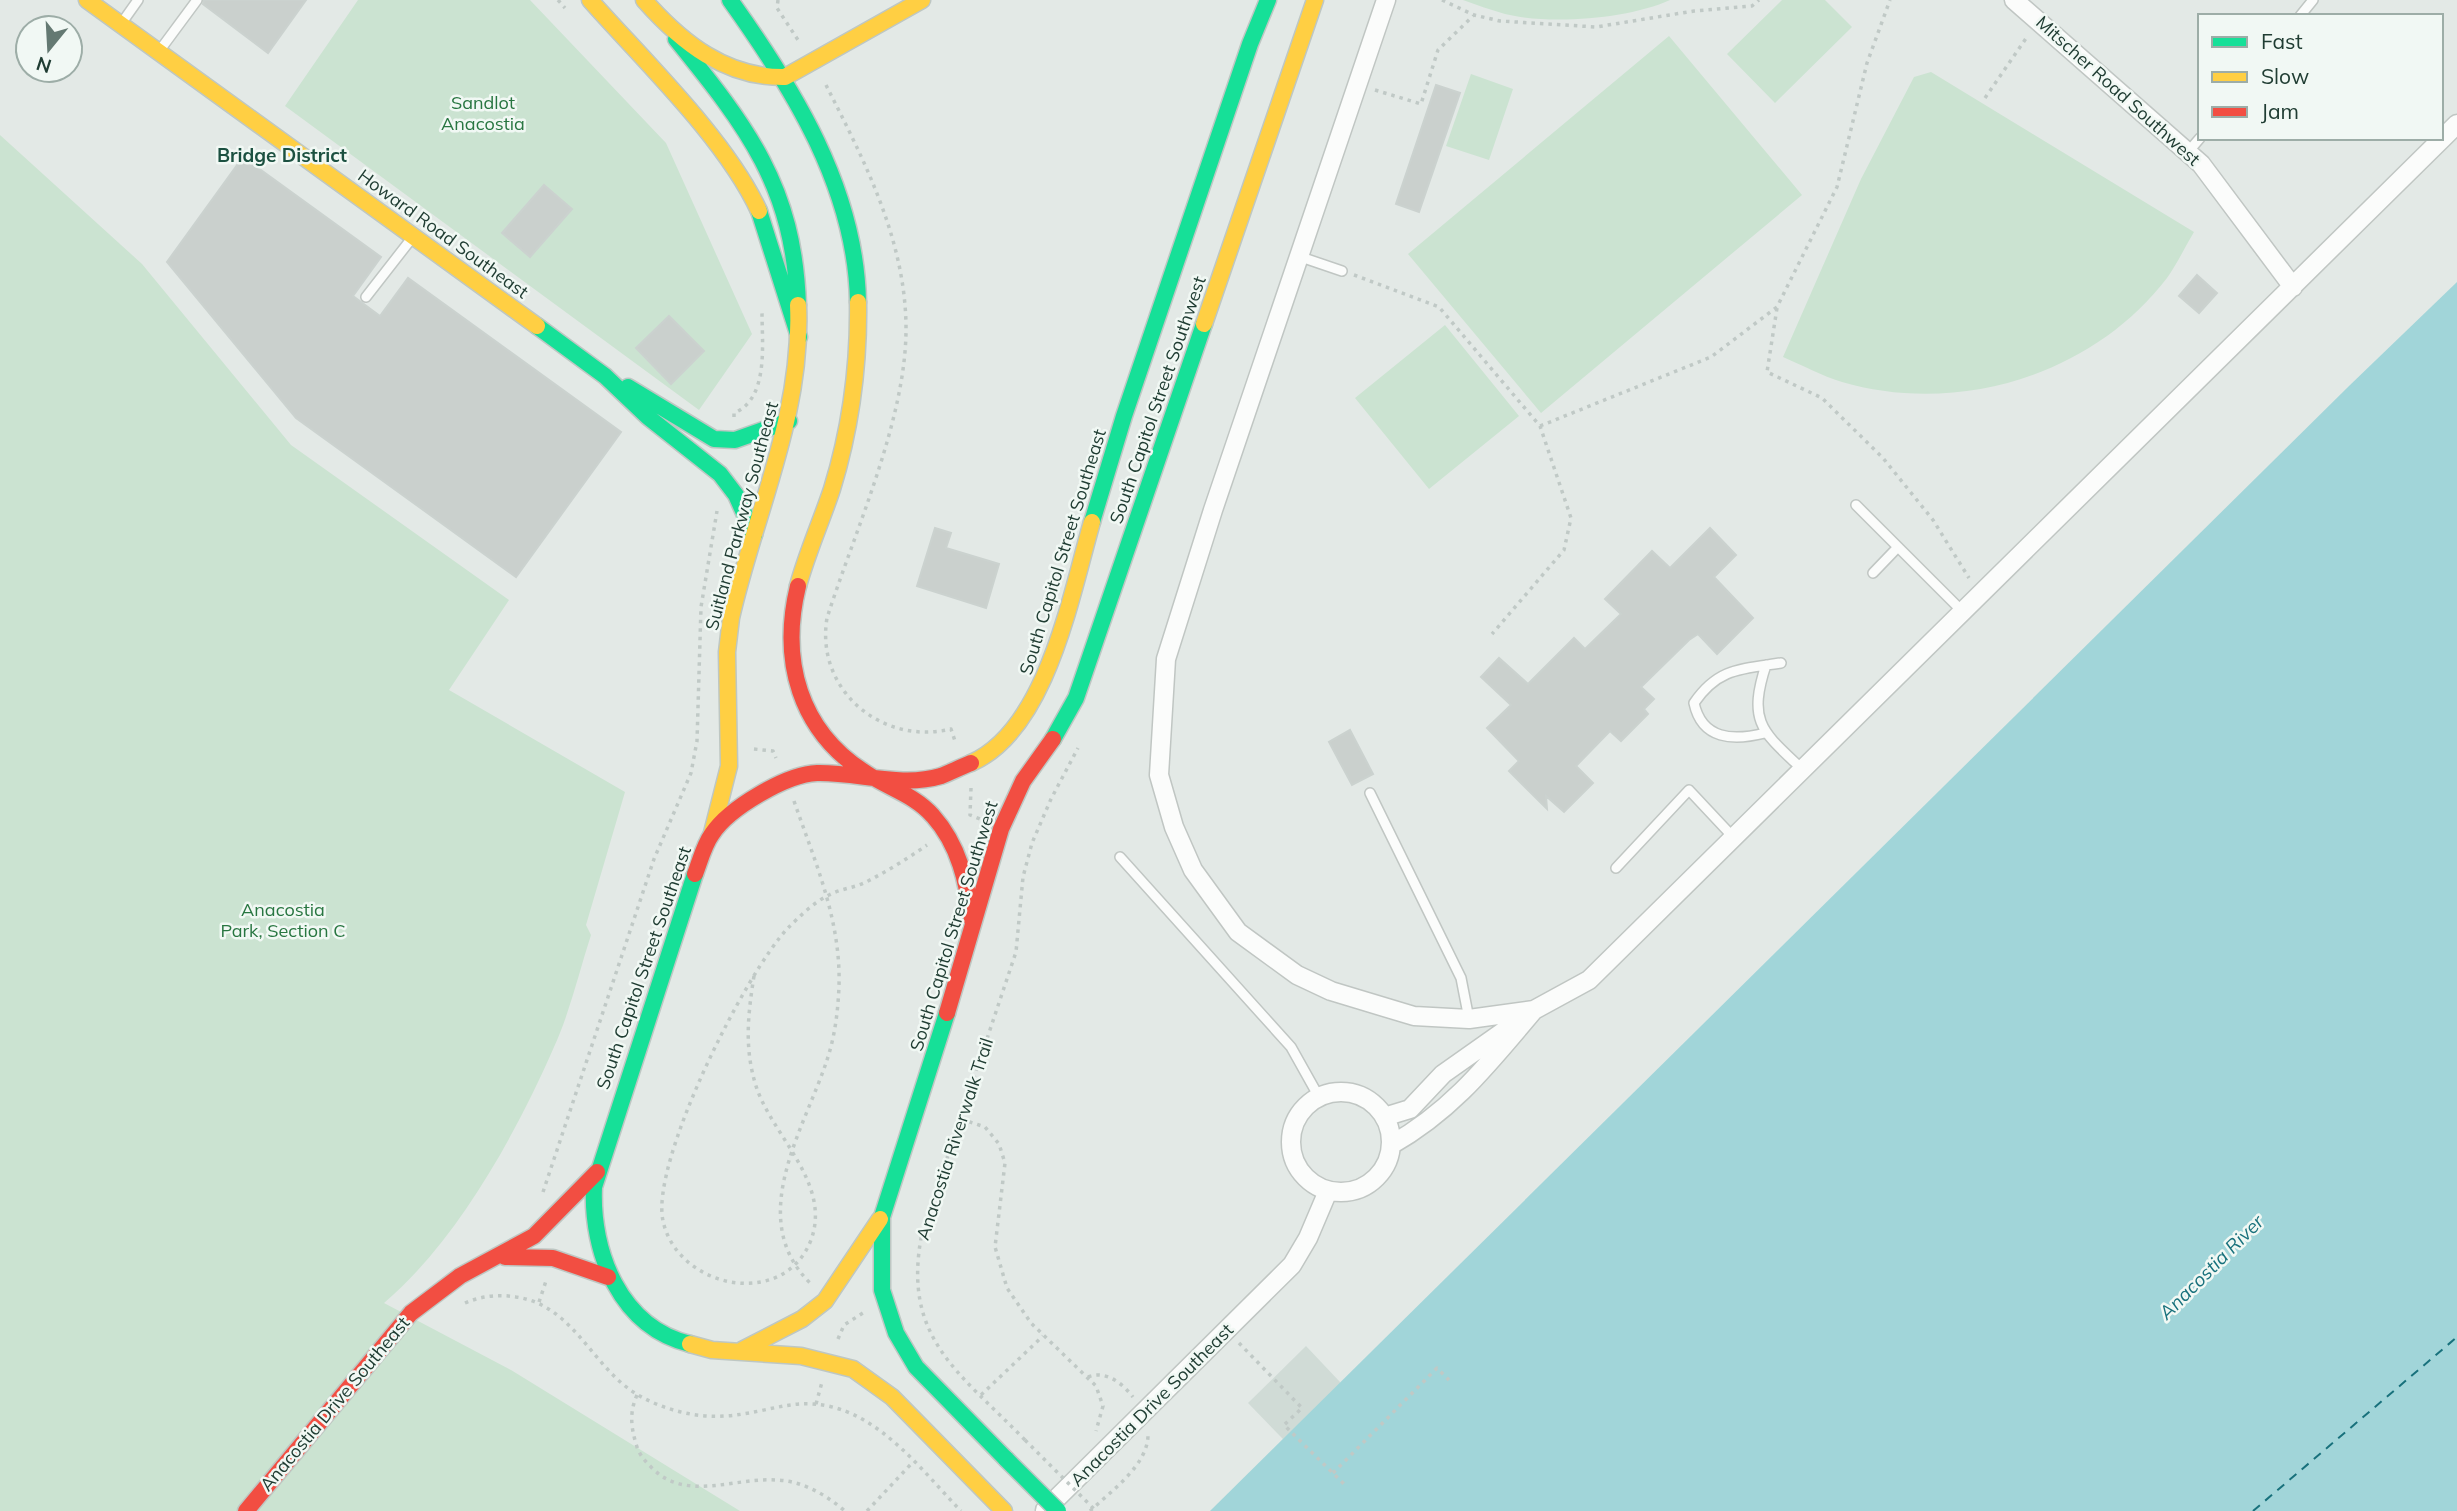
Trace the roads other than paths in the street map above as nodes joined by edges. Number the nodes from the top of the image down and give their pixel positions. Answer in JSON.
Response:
{"nodes":[{"id":1,"x":87,"y":0,"type":"edge"},
{"id":2,"x":138,"y":0,"type":"edge"},
{"id":3,"x":197,"y":0,"type":"edge"},
{"id":4,"x":590,"y":0,"type":"edge"},
{"id":5,"x":644,"y":0,"type":"edge"},
{"id":6,"x":730,"y":0,"type":"edge"},
{"id":7,"x":922,"y":0,"type":"edge"},
{"id":8,"x":1268,"y":0,"type":"edge"},
{"id":9,"x":1315,"y":0,"type":"edge"},
{"id":10,"x":1385,"y":0,"type":"edge"},
{"id":11,"x":2014,"y":0,"type":"edge"},
{"id":12,"x":2313,"y":0,"type":"edge"},
{"id":13,"x":2302,"y":14,"type":"edge"},
{"id":14,"x":662,"y":22,"type":"junction"},
{"id":15,"x":121,"y":24,"type":"junction"},
{"id":16,"x":159,"y":52,"type":"junction"},
{"id":17,"x":785,"y":77,"type":"junction"},
{"id":18,"x":2457,"y":124,"type":"edge"},
{"id":19,"x":2443,"y":138,"type":"edge"},
{"id":20,"x":2198,"y":140,"type":"edge"},
{"id":21,"x":2441,"y":140,"type":"edge"},
{"id":22,"x":2188,"y":152,"type":"junction"},
{"id":23,"x":413,"y":237,"type":"junction"},
{"id":24,"x":1298,"y":256,"type":"junction"},
{"id":25,"x":1342,"y":271,"type":"road end"},
{"id":26,"x":2293,"y":287,"type":"junction"},
{"id":27,"x":366,"y":297,"type":"dead end"},
{"id":28,"x":799,"y":337,"type":"junction"},
{"id":29,"x":605,"y":376,"type":"junction"},
{"id":30,"x":789,"y":421,"type":"junction"},
{"id":31,"x":1856,"y":505,"type":"dead end"},
{"id":32,"x":754,"y":535,"type":"junction"},
{"id":33,"x":1898,"y":547,"type":"junction"},
{"id":34,"x":1873,"y":573,"type":"dead end"},
{"id":35,"x":1963,"y":612,"type":"junction"},
{"id":36,"x":1782,"y":663,"type":"dead end"},
{"id":37,"x":1766,"y":665,"type":"junction"},
{"id":38,"x":1765,"y":733,"type":"junction"},
{"id":39,"x":1803,"y":770,"type":"junction"},
{"id":40,"x":870,"y":776,"type":"junction"},
{"id":41,"x":1370,"y":793,"type":"dead end"},
{"id":42,"x":712,"y":833,"type":"junction"},
{"id":43,"x":1734,"y":838,"type":"junction"},
{"id":44,"x":1120,"y":858,"type":"dead end"},
{"id":45,"x":1616,"y":868,"type":"dead end"},
{"id":46,"x":973,"y":929,"type":"junction"},
{"id":47,"x":1534,"y":1010,"type":"junction"},
{"id":48,"x":1469,"y":1019,"type":"junction"},
{"id":49,"x":1319,"y":1097,"type":"junction"},
{"id":50,"x":1384,"y":1117,"type":"junction"},
{"id":51,"x":1391,"y":1145,"type":"junction"},
{"id":52,"x":597,"y":1172,"type":"junction"},
{"id":53,"x":1328,"y":1191,"type":"junction"},
{"id":54,"x":882,"y":1217,"type":"junction"},
{"id":55,"x":498,"y":1257,"type":"junction"},
{"id":56,"x":608,"y":1277,"type":"junction"},
{"id":57,"x":740,"y":1351,"type":"junction"},
{"id":58,"x":246,"y":1511,"type":"edge"},
{"id":59,"x":1004,"y":1511,"type":"edge"},
{"id":60,"x":1044,"y":1511,"type":"edge"},
{"id":61,"x":1058,"y":1511,"type":"edge"}],
"edges":[{"from":1,"to":15,"type":"main road","name":"Howard Road Southeast"},
{"from":2,"to":15,"type":"lane"},
{"from":3,"to":16,"type":"lane"},
{"from":4,"to":28,"type":"main road"},
{"from":5,"to":14,"type":"main road","name":"Suitland Parkway Southeast"},
{"from":6,"to":17,"type":"main road"},
{"from":7,"to":17,"type":"main road"},
{"from":8,"to":40,"type":"main road","name":"South Capitol Street Southeast"},
{"from":9,"to":46,"type":"main road","name":"South Capitol Street Southwest"},
{"from":10,"to":24,"type":"street"},
{"from":11,"to":22,"type":"street","name":"Mitscher Road Southwest"},
{"from":12,"to":13,"type":"lane"},
{"from":14,"to":17,"type":"main road"},
{"from":14,"to":28,"type":"main road","name":"Suitland Parkway Southeast"},
{"from":15,"to":16,"type":"main road","name":"Howard Road Southeast"},
{"from":16,"to":23,"type":"main road","name":"Howard Road Southeast"},
{"from":17,"to":40,"type":"main road"},
{"from":18,"to":19,"type":"street"},
{"from":20,"to":22,"type":"lane"},
{"from":21,"to":26,"type":"street"},
{"from":22,"to":26,"type":"street","name":"Mitscher Road Southwest"},
{"from":23,"to":27,"type":"lane"},
{"from":23,"to":29,"type":"main road","name":"Howard Road Southeast"},
{"from":24,"to":25,"type":"lane"},
{"from":24,"to":48,"type":"street"},
{"from":26,"to":35,"type":"street"},
{"from":28,"to":30,"type":"main road","name":"Suitland Parkway Southeast"},
{"from":29,"to":30,"type":"main road","name":"Howard Road Southeast"},
{"from":29,"to":32,"type":"main road","name":"Howard Road Southeast"},
{"from":30,"to":32,"type":"main road","name":"Suitland Parkway Southeast"},
{"from":31,"to":33,"type":"lane"},
{"from":32,"to":42,"type":"main road","name":"Suitland Parkway Southeast"},
{"from":33,"to":34,"type":"lane"},
{"from":33,"to":35,"type":"lane"},
{"from":35,"to":39,"type":"street"},
{"from":36,"to":37,"type":"lane"},
{"from":37,"to":38,"type":"lane"},
{"from":37,"to":38,"type":"lane"},
{"from":38,"to":39,"type":"lane"},
{"from":39,"to":43,"type":"street"},
{"from":40,"to":42,"type":"main road","name":"South Capitol Street Southeast"},
{"from":40,"to":46,"type":"main road"},
{"from":41,"to":48,"type":"lane"},
{"from":42,"to":52,"type":"main road","name":"South Capitol Street Southeast"},
{"from":43,"to":45,"type":"lane"},
{"from":43,"to":47,"type":"street"},
{"from":44,"to":49,"type":"lane"},
{"from":46,"to":54,"type":"main road","name":"South Capitol Street Southwest"},
{"from":47,"to":48,"type":"street"},
{"from":47,"to":50,"type":"street"},
{"from":47,"to":51,"type":"street"},
{"from":49,"to":50,"type":"street"},
{"from":49,"to":53,"type":"street"},
{"from":50,"to":51,"type":"street"},
{"from":51,"to":53,"type":"street"},
{"from":52,"to":55,"type":"main road","name":"Anacostia Drive Southeast"},
{"from":52,"to":56,"type":"main road","name":"South Capitol Street Southeast"},
{"from":53,"to":60,"type":"street","name":"Anacostia Drive Southeast"},
{"from":54,"to":57,"type":"main road"},
{"from":54,"to":61,"type":"main road","name":"South Capitol Street Southwest","bridge":true},
{"from":55,"to":56,"type":"main road","name":"Anacostia Drive Southeast"},
{"from":55,"to":58,"type":"main road","name":"Anacostia Drive Southeast"},
{"from":56,"to":57,"type":"main road","name":"South Capitol Street Southeast"},
{"from":57,"to":59,"type":"main road","name":"South Capitol Street Southeast"}]}
